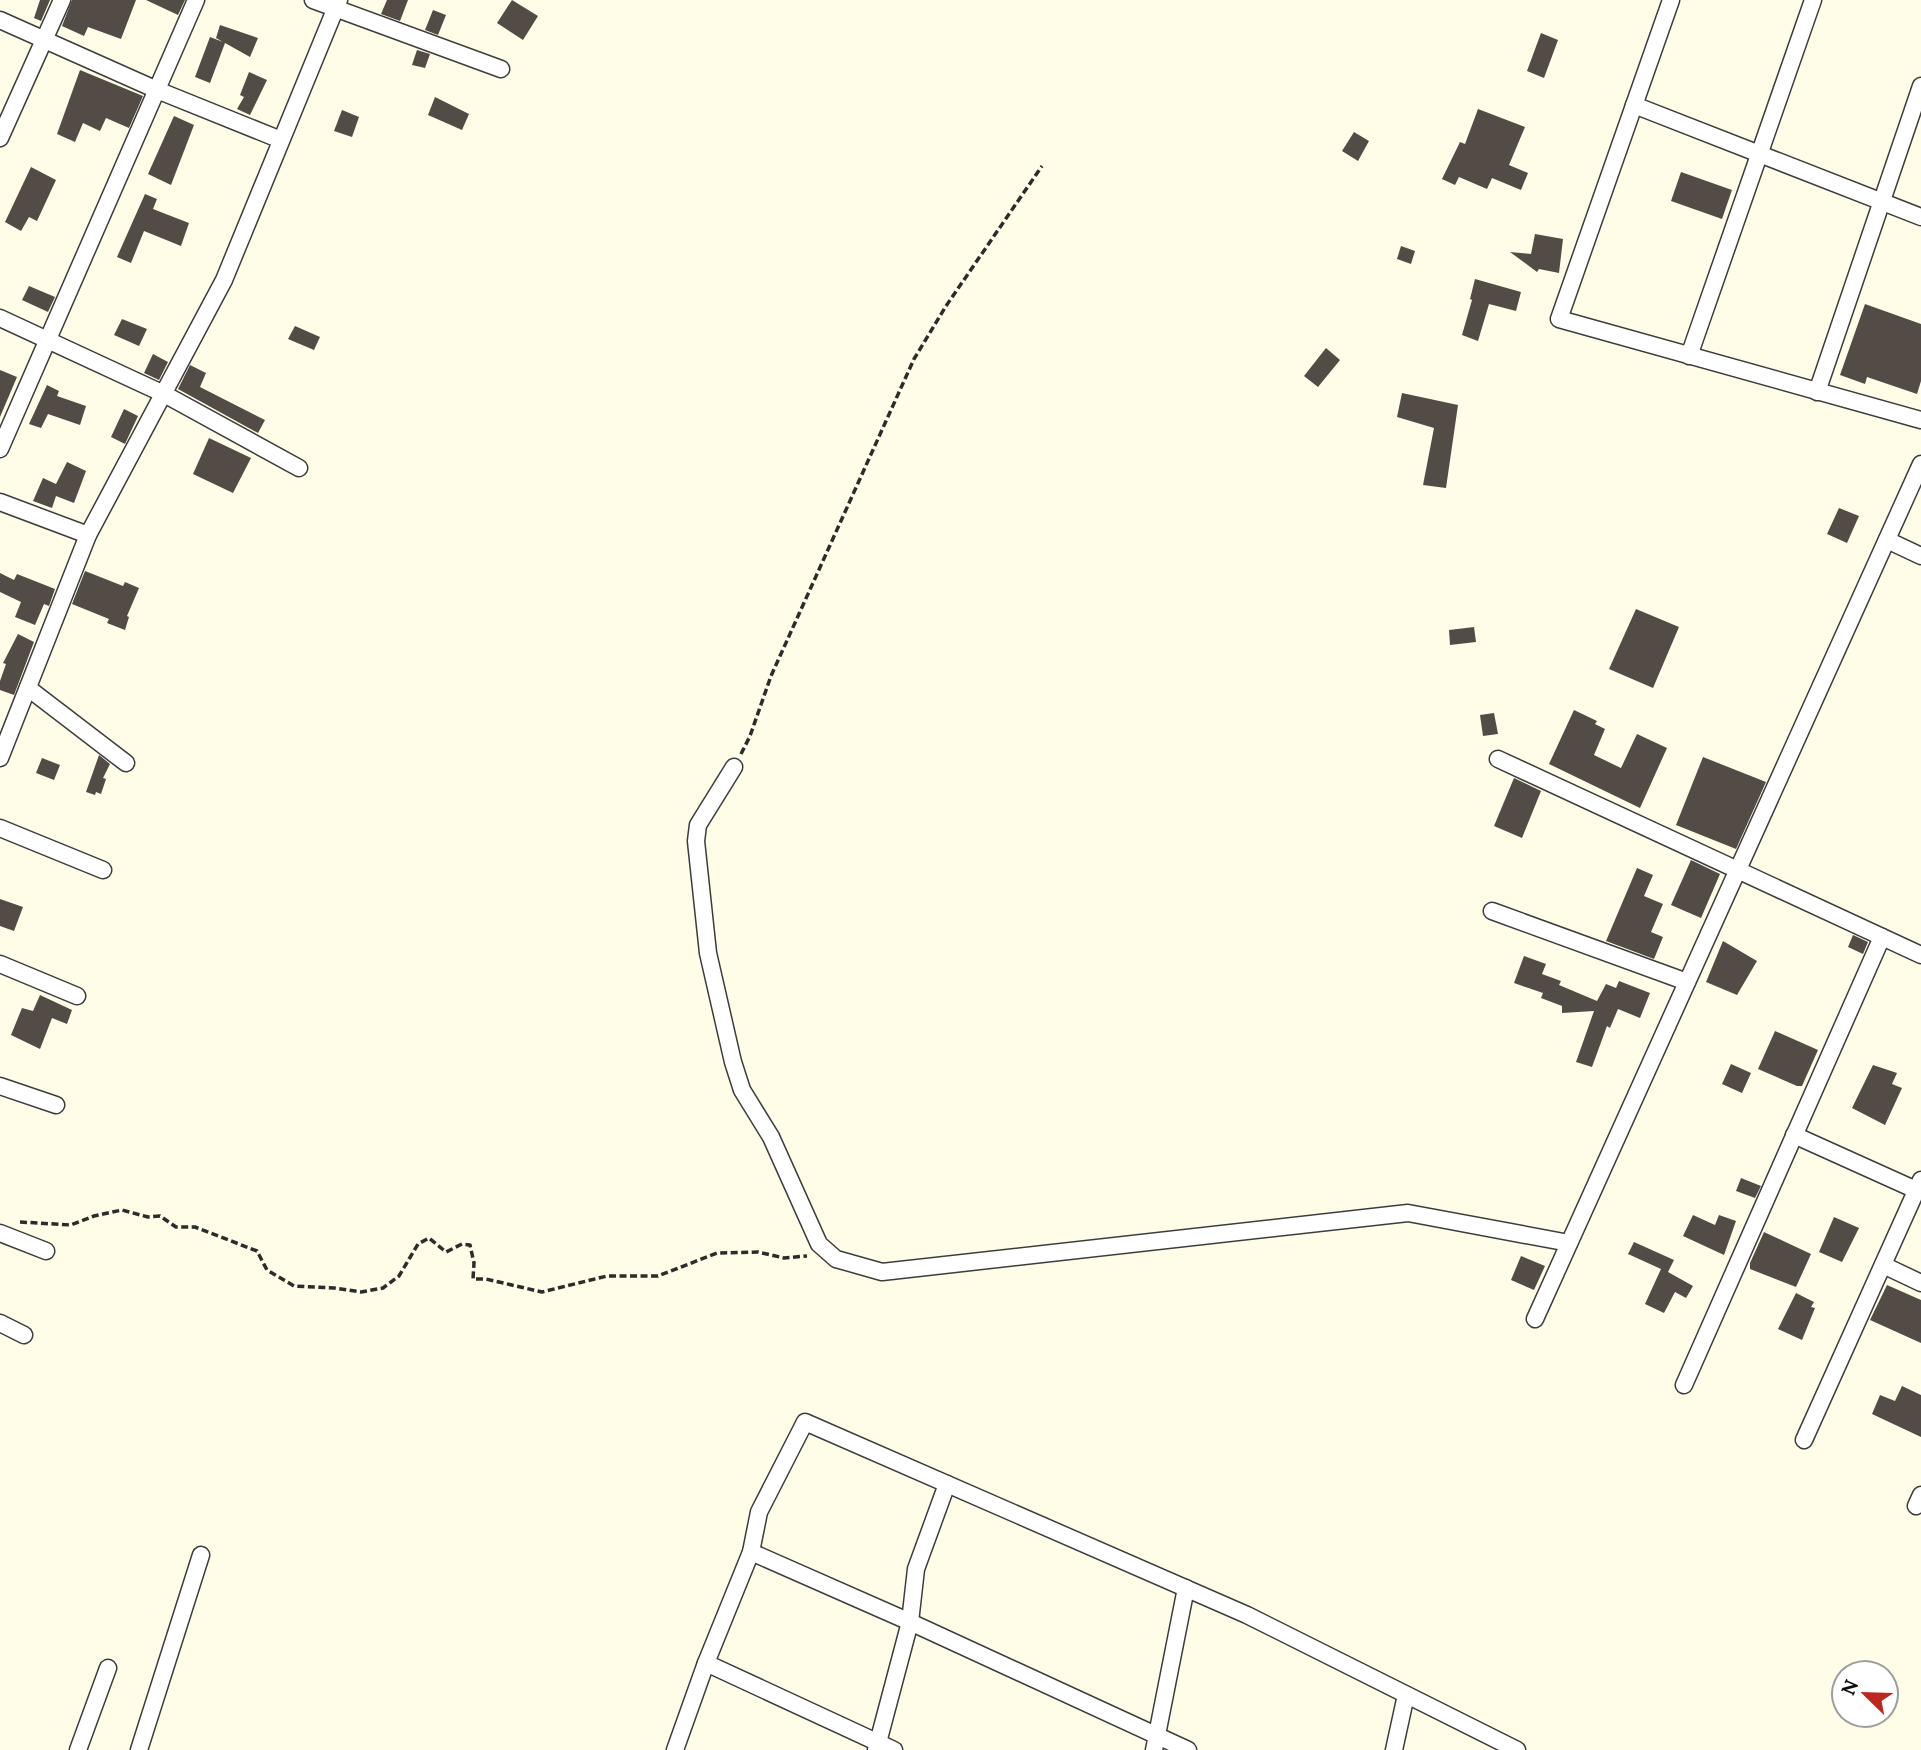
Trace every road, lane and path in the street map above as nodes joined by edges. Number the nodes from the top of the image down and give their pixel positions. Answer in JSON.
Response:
{"nodes":[{"id":1,"x":62,"y":0,"type":"edge"},
{"id":2,"x":196,"y":0,"type":"edge"},
{"id":3,"x":313,"y":0,"type":"edge"},
{"id":4,"x":1671,"y":0,"type":"edge"},
{"id":5,"x":1813,"y":0,"type":"edge"},
{"id":6,"x":337,"y":4,"type":"edge"},
{"id":7,"x":0,"y":20,"type":"edge"},
{"id":8,"x":44,"y":39,"type":"junction"},
{"id":9,"x":500,"y":69,"type":"dead end"},
{"id":10,"x":1921,"y":86,"type":"edge"},
{"id":11,"x":157,"y":90,"type":"junction"},
{"id":12,"x":1634,"y":105,"type":"junction"},
{"id":13,"x":0,"y":138,"type":"edge"},
{"id":14,"x":281,"y":140,"type":"junction"},
{"id":15,"x":1759,"y":154,"type":"junction"},
{"id":16,"x":1042,"y":166,"type":"dead end"},
{"id":17,"x":1881,"y":202,"type":"junction"},
{"id":18,"x":1921,"y":217,"type":"edge"},
{"id":19,"x":0,"y":318,"type":"edge"},
{"id":20,"x":48,"y":339,"type":"junction"},
{"id":21,"x":1689,"y":356,"type":"junction"},
{"id":22,"x":1817,"y":392,"type":"junction"},
{"id":23,"x":164,"y":394,"type":"junction"},
{"id":24,"x":1921,"y":420,"type":"edge"},
{"id":25,"x":0,"y":449,"type":"edge"},
{"id":26,"x":1921,"y":464,"type":"edge"},
{"id":27,"x":299,"y":468,"type":"dead end"},
{"id":28,"x":0,"y":502,"type":"edge"},
{"id":29,"x":88,"y":535,"type":"junction"},
{"id":30,"x":1886,"y":540,"type":"junction"},
{"id":31,"x":1921,"y":556,"type":"edge"},
{"id":32,"x":28,"y":688,"type":"junction"},
{"id":33,"x":0,"y":758,"type":"edge"},
{"id":34,"x":1498,"y":759,"type":"dead end"},
{"id":35,"x":126,"y":763,"type":"dead end"},
{"id":36,"x":734,"y":767,"type":"joint"},
{"id":37,"x":0,"y":828,"type":"edge"},
{"id":38,"x":103,"y":870,"type":"dead end"},
{"id":39,"x":1738,"y":870,"type":"junction"},
{"id":40,"x":1492,"y":911,"type":"dead end"},
{"id":41,"x":1882,"y":937,"type":"junction"},
{"id":42,"x":1921,"y":955,"type":"edge"},
{"id":43,"x":0,"y":964,"type":"edge"},
{"id":44,"x":1687,"y":982,"type":"junction"},
{"id":45,"x":77,"y":996,"type":"dead end"},
{"id":46,"x":0,"y":1086,"type":"edge"},
{"id":47,"x":56,"y":1105,"type":"dead end"},
{"id":48,"x":1794,"y":1135,"type":"junction"},
{"id":49,"x":1919,"y":1185,"type":"edge"},
{"id":50,"x":16,"y":1221,"type":"dead end"},
{"id":51,"x":0,"y":1233,"type":"edge"},
{"id":52,"x":1569,"y":1243,"type":"junction"},
{"id":53,"x":46,"y":1251,"type":"dead end"},
{"id":54,"x":830,"y":1253,"type":"junction"},
{"id":55,"x":1883,"y":1265,"type":"junction"},
{"id":56,"x":1921,"y":1283,"type":"edge"},
{"id":57,"x":1535,"y":1319,"type":"dead end"},
{"id":58,"x":0,"y":1323,"type":"edge"},
{"id":59,"x":24,"y":1335,"type":"dead end"},
{"id":60,"x":1684,"y":1385,"type":"dead end"},
{"id":61,"x":1804,"y":1440,"type":"dead end"},
{"id":62,"x":947,"y":1484,"type":"junction"},
{"id":63,"x":751,"y":1552,"type":"junction"},
{"id":64,"x":201,"y":1555,"type":"dead end"},
{"id":65,"x":1186,"y":1588,"type":"junction"},
{"id":66,"x":910,"y":1622,"type":"junction"},
{"id":67,"x":706,"y":1663,"type":"junction"},
{"id":68,"x":108,"y":1668,"type":"dead end"},
{"id":69,"x":1406,"y":1695,"type":"junction"},
{"id":70,"x":1156,"y":1743,"type":"edge"},
{"id":71,"x":877,"y":1746,"type":"edge"},
{"id":72,"x":78,"y":1750,"type":"edge"},
{"id":73,"x":139,"y":1750,"type":"edge"},
{"id":74,"x":675,"y":1750,"type":"edge"},
{"id":75,"x":894,"y":1750,"type":"edge"},
{"id":76,"x":1188,"y":1750,"type":"edge"},
{"id":77,"x":1394,"y":1750,"type":"edge"},
{"id":78,"x":1517,"y":1750,"type":"edge"}],
"edges":[{"from":1,"to":8,"type":"street"},
{"from":2,"to":11,"type":"street"},
{"from":3,"to":6,"type":"street"},
{"from":4,"to":12,"type":"street"},
{"from":5,"to":15,"type":"street"},
{"from":6,"to":9,"type":"street"},
{"from":6,"to":14,"type":"street"},
{"from":7,"to":8,"type":"street"},
{"from":8,"to":11,"type":"street"},
{"from":8,"to":13,"type":"street"},
{"from":10,"to":17,"type":"street"},
{"from":11,"to":14,"type":"street"},
{"from":11,"to":20,"type":"street"},
{"from":12,"to":15,"type":"street"},
{"from":12,"to":21,"type":"street"},
{"from":14,"to":23,"type":"street"},
{"from":15,"to":17,"type":"street"},
{"from":15,"to":21,"type":"street"},
{"from":16,"to":36,"type":"path"},
{"from":17,"to":18,"type":"street"},
{"from":17,"to":22,"type":"street"},
{"from":19,"to":20,"type":"street"},
{"from":20,"to":23,"type":"street"},
{"from":20,"to":25,"type":"street"},
{"from":21,"to":22,"type":"street"},
{"from":22,"to":24,"type":"street"},
{"from":23,"to":27,"type":"street"},
{"from":23,"to":29,"type":"street"},
{"from":26,"to":30,"type":"street"},
{"from":28,"to":29,"type":"street"},
{"from":29,"to":32,"type":"street"},
{"from":30,"to":31,"type":"street"},
{"from":30,"to":39,"type":"street"},
{"from":32,"to":33,"type":"street"},
{"from":32,"to":35,"type":"street"},
{"from":34,"to":39,"type":"street"},
{"from":36,"to":54,"type":"street"},
{"from":37,"to":38,"type":"street"},
{"from":39,"to":41,"type":"street"},
{"from":39,"to":44,"type":"street"},
{"from":40,"to":44,"type":"street"},
{"from":41,"to":42,"type":"street"},
{"from":41,"to":48,"type":"street"},
{"from":43,"to":45,"type":"street"},
{"from":44,"to":52,"type":"street"},
{"from":46,"to":47,"type":"street"},
{"from":48,"to":49,"type":"street"},
{"from":48,"to":60,"type":"street"},
{"from":49,"to":55,"type":"street"},
{"from":50,"to":54,"type":"path"},
{"from":51,"to":53,"type":"street"},
{"from":52,"to":54,"type":"street"},
{"from":52,"to":57,"type":"street"},
{"from":55,"to":56,"type":"street"},
{"from":55,"to":61,"type":"street"},
{"from":58,"to":59,"type":"street"},
{"from":62,"to":63,"type":"street"},
{"from":62,"to":65,"type":"street"},
{"from":62,"to":66,"type":"street"},
{"from":63,"to":66,"type":"street"},
{"from":63,"to":67,"type":"street"},
{"from":64,"to":73,"type":"street"},
{"from":65,"to":69,"type":"street"},
{"from":65,"to":70,"type":"street"},
{"from":66,"to":70,"type":"street"},
{"from":66,"to":71,"type":"street"},
{"from":67,"to":71,"type":"street"},
{"from":67,"to":74,"type":"street"},
{"from":68,"to":72,"type":"street"},
{"from":69,"to":77,"type":"street"},
{"from":69,"to":78,"type":"street"},
{"from":70,"to":76,"type":"street"},
{"from":71,"to":75,"type":"street"}]}
